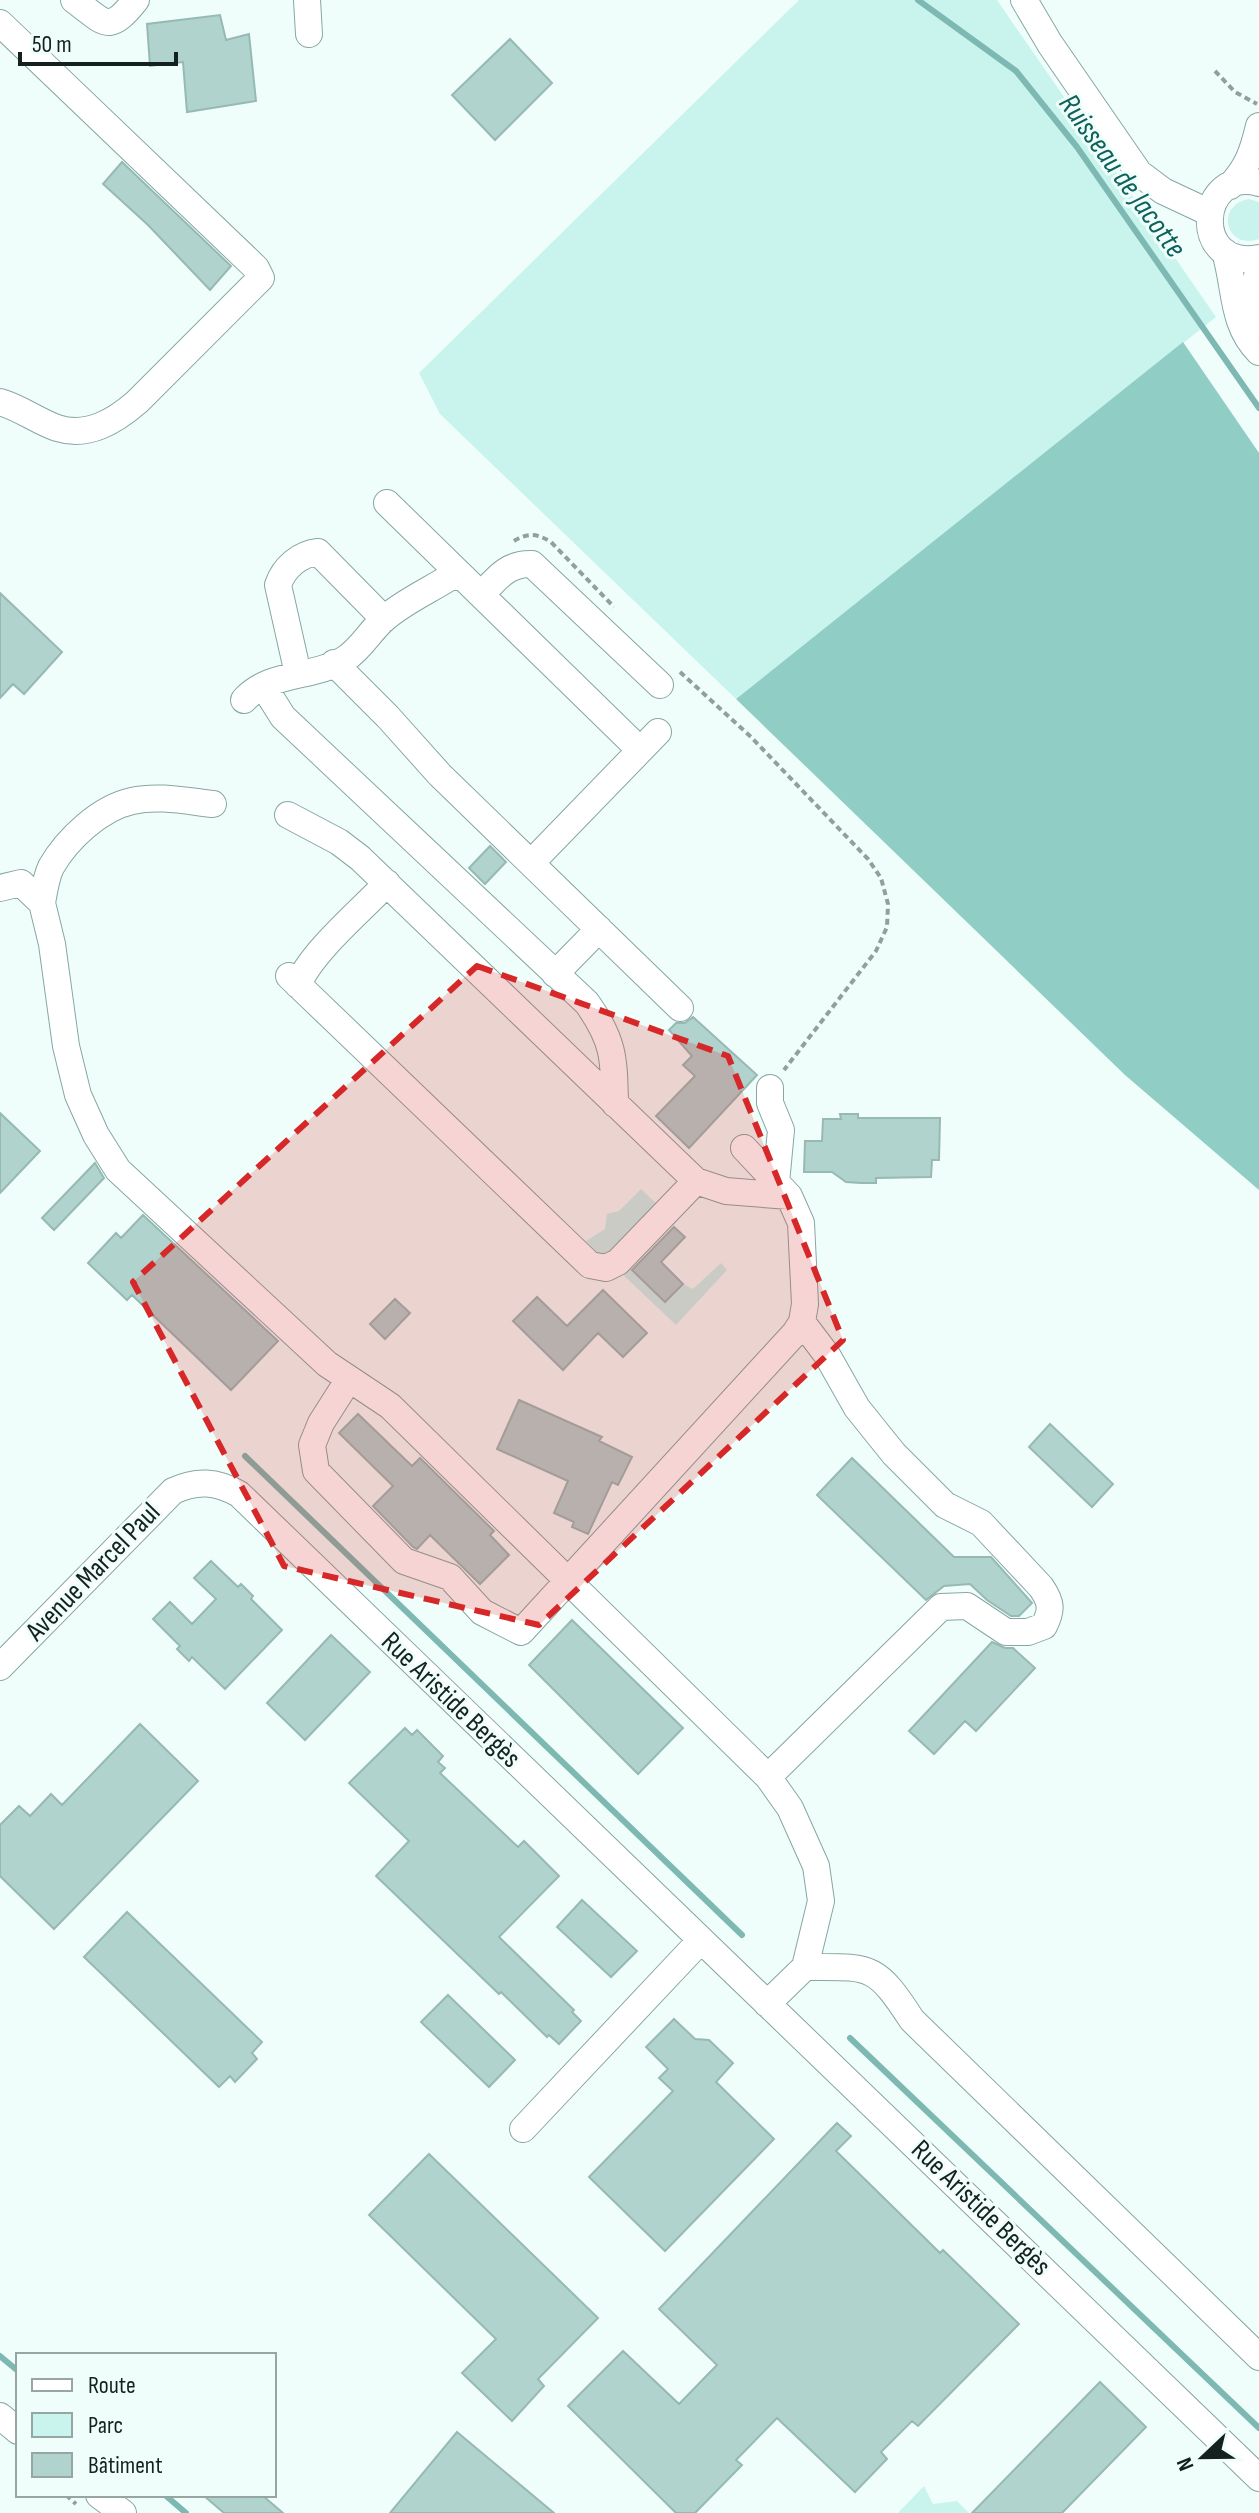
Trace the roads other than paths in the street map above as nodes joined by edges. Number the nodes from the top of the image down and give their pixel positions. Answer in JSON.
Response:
{"nodes":[{"id":1,"x":74,"y":0,"type":"edge"},
{"id":2,"x":136,"y":0,"type":"edge"},
{"id":3,"x":307,"y":0,"type":"edge"},
{"id":4,"x":1024,"y":0,"type":"edge"},
{"id":5,"x":0,"y":23,"type":"edge"},
{"id":6,"x":309,"y":34,"type":"dead end"},
{"id":7,"x":1259,"y":126,"type":"edge"},
{"id":8,"x":1259,"y":183,"type":"edge"},
{"id":9,"x":1230,"y":186,"type":"junction"},
{"id":10,"x":1210,"y":213,"type":"junction"},
{"id":11,"x":1225,"y":252,"type":"junction"},
{"id":12,"x":1259,"y":258,"type":"edge"},
{"id":13,"x":1259,"y":270,"type":"edge"},
{"id":14,"x":1259,"y":350,"type":"edge"},
{"id":15,"x":0,"y":402,"type":"edge"},
{"id":16,"x":387,"y":503,"type":"dead end"},
{"id":17,"x":473,"y":586,"type":"junction"},
{"id":18,"x":384,"y":619,"type":"junction"},
{"id":19,"x":334,"y":663,"type":"junction"},
{"id":20,"x":298,"y":674,"type":"junction"},
{"id":21,"x":664,"y":674,"type":"road end"},
{"id":22,"x":266,"y":685,"type":"junction"},
{"id":23,"x":244,"y":700,"type":"dead end"},
{"id":24,"x":213,"y":804,"type":"dead end"},
{"id":25,"x":288,"y":815,"type":"dead end"},
{"id":26,"x":532,"y":862,"type":"junction"},
{"id":27,"x":387,"y":883,"type":"junction"},
{"id":28,"x":0,"y":888,"type":"edge"},
{"id":29,"x":42,"y":903,"type":"junction"},
{"id":30,"x":599,"y":929,"type":"junction"},
{"id":31,"x":555,"y":974,"type":"junction"},
{"id":32,"x":680,"y":1008,"type":"dead end"},
{"id":33,"x":770,"y":1088,"type":"road end"},
{"id":34,"x":615,"y":1104,"type":"junction"},
{"id":35,"x":744,"y":1148,"type":"dead end"},
{"id":36,"x":696,"y":1181,"type":"junction"},
{"id":37,"x":782,"y":1189,"type":"junction"},
{"id":38,"x":802,"y":1322,"type":"junction"},
{"id":39,"x":349,"y":1379,"type":"junction"},
{"id":40,"x":190,"y":1484,"type":"joint"},
{"id":41,"x":567,"y":1582,"type":"junction"},
{"id":42,"x":0,"y":1667,"type":"edge"},
{"id":43,"x":768,"y":1777,"type":"junction"},
{"id":44,"x":701,"y":1940,"type":"junction"},
{"id":45,"x":805,"y":1967,"type":"junction"},
{"id":46,"x":767,"y":2004,"type":"junction"},
{"id":47,"x":523,"y":2129,"type":"dead end"},
{"id":48,"x":1259,"y":2357,"type":"edge"},
{"id":49,"x":0,"y":2416,"type":"edge"},
{"id":50,"x":16,"y":2429,"type":"edge"},
{"id":51,"x":1259,"y":2478,"type":"edge"},
{"id":52,"x":102,"y":2497,"type":"edge"},
{"id":53,"x":123,"y":2513,"type":"edge"}],
"edges":[{"from":1,"to":2,"type":"street"},
{"from":3,"to":6,"type":"street"},
{"from":4,"to":10,"type":"street"},
{"from":5,"to":15,"type":"street"},
{"from":7,"to":9,"type":"street"},
{"from":8,"to":9,"type":"street"},
{"from":9,"to":10,"type":"street"},
{"from":10,"to":11,"type":"street"},
{"from":11,"to":12,"type":"street"},
{"from":11,"to":14,"type":"street"},
{"from":13,"to":14,"type":"street"},
{"from":16,"to":17,"type":"street"},
{"from":17,"to":18,"type":"street"},
{"from":17,"to":21,"type":"street"},
{"from":17,"to":26,"type":"street"},
{"from":18,"to":19,"type":"street"},
{"from":18,"to":20,"type":"street"},
{"from":19,"to":20,"type":"street"},
{"from":19,"to":26,"type":"street"},
{"from":20,"to":22,"type":"street"},
{"from":22,"to":23,"type":"street"},
{"from":22,"to":31,"type":"street"},
{"from":24,"to":29,"type":"street"},
{"from":25,"to":27,"type":"street"},
{"from":26,"to":30,"type":"street"},
{"from":27,"to":34,"type":"street"},
{"from":27,"to":36,"type":"street"},
{"from":28,"to":29,"type":"street"},
{"from":29,"to":39,"type":"street"},
{"from":30,"to":31,"type":"street"},
{"from":30,"to":32,"type":"street"},
{"from":31,"to":34,"type":"street"},
{"from":33,"to":37,"type":"street"},
{"from":34,"to":36,"type":"street"},
{"from":35,"to":37,"type":"street"},
{"from":36,"to":37,"type":"street"},
{"from":37,"to":38,"type":"street"},
{"from":38,"to":41,"type":"street"},
{"from":38,"to":43,"type":"street"},
{"from":39,"to":41,"type":"street"},
{"from":39,"to":41,"type":"street"},
{"from":40,"to":42,"type":"street","name":"Avenue Marcel Paul"},
{"from":40,"to":44,"type":"street","name":"Rue Aristide Bergès"},
{"from":41,"to":43,"type":"street"},
{"from":43,"to":45,"type":"street"},
{"from":44,"to":46,"type":"street","name":"Rue Aristide Bergès"},
{"from":44,"to":47,"type":"street"},
{"from":45,"to":46,"type":"street"},
{"from":45,"to":48,"type":"street"},
{"from":46,"to":51,"type":"street","name":"Rue Aristide Bergès"},
{"from":49,"to":50,"type":"street"},
{"from":52,"to":53,"type":"street"}]}
